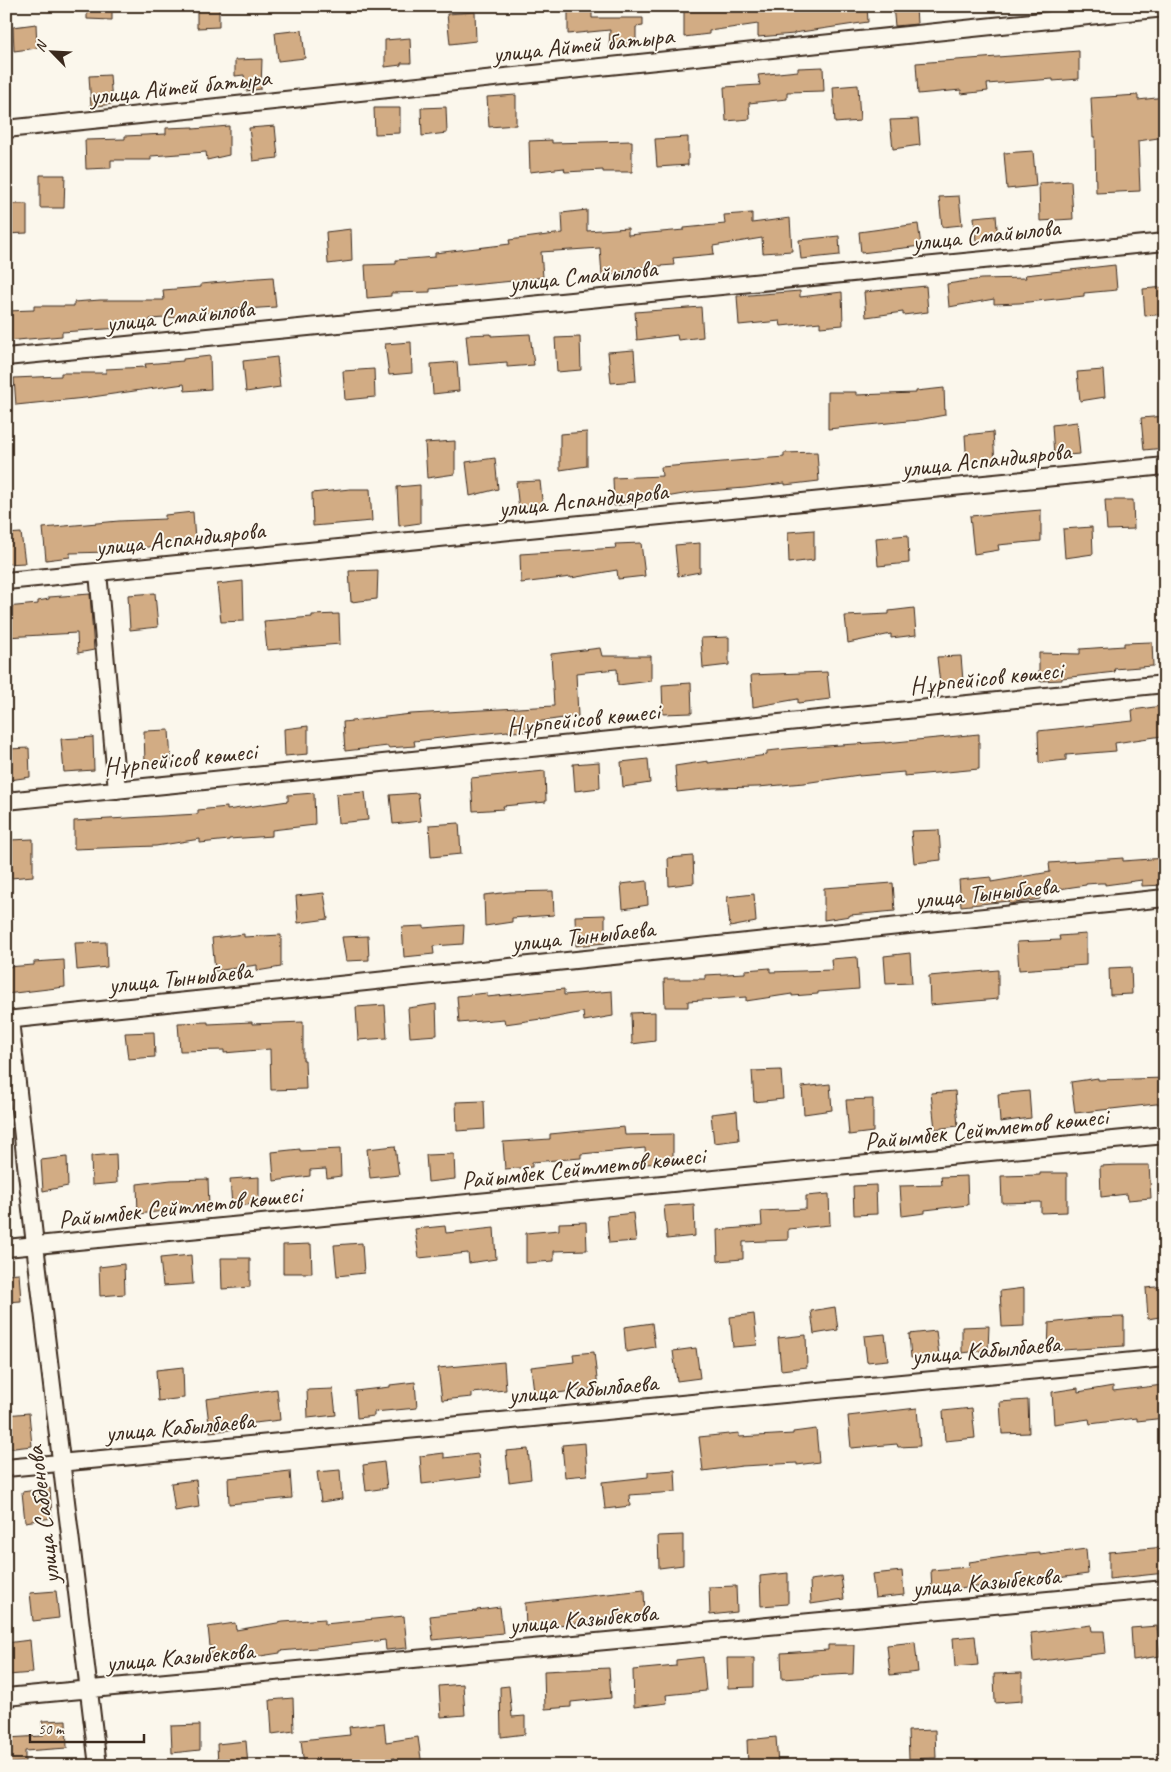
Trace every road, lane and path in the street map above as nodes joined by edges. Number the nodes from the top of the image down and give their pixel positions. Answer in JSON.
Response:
{"nodes":[{"id":1,"x":1165,"y":8,"type":"edge"},
{"id":2,"x":6,"y":129,"type":"edge"},
{"id":3,"x":1165,"y":242,"type":"edge"},
{"id":4,"x":6,"y":357,"type":"edge"},
{"id":5,"x":1165,"y":466,"type":"edge"},
{"id":6,"x":98,"y":572,"type":"junction"},
{"id":7,"x":6,"y":581,"type":"edge"},
{"id":8,"x":1165,"y":684,"type":"edge"},
{"id":9,"x":117,"y":790,"type":"junction"},
{"id":10,"x":6,"y":801,"type":"edge"},
{"id":11,"x":1165,"y":898,"type":"edge"},
{"id":12,"x":8,"y":1020,"type":"edge"},
{"id":13,"x":1165,"y":1135,"type":"edge"},
{"id":14,"x":35,"y":1246,"type":"junction"},
{"id":15,"x":6,"y":1248,"type":"edge"},
{"id":16,"x":1165,"y":1358,"type":"edge"},
{"id":17,"x":61,"y":1463,"type":"junction"},
{"id":18,"x":6,"y":1468,"type":"edge"},
{"id":19,"x":1165,"y":1589,"type":"edge"},
{"id":20,"x":88,"y":1690,"type":"junction"},
{"id":21,"x":6,"y":1697,"type":"edge"},
{"id":22,"x":98,"y":1766,"type":"edge"}],
"edges":[{"from":1,"to":2,"type":"street","name":"улица Айтей батыра"},
{"from":3,"to":4,"type":"street","name":"улица Смайылова"},
{"from":5,"to":6,"type":"street","name":"улица Аспандиярова"},
{"from":6,"to":7,"type":"street","name":"улица Аспандиярова"},
{"from":6,"to":9,"type":"street"},
{"from":8,"to":9,"type":"street","name":"Нұрпейісов көшесі"},
{"from":9,"to":10,"type":"street","name":"Нұрпейісов көшесі"},
{"from":11,"to":12,"type":"street","name":"улица Тыныбаева"},
{"from":12,"to":14,"type":"street","name":"улица Сабденова"},
{"from":13,"to":14,"type":"street","name":"Райымбек Сейтметов көшесі"},
{"from":14,"to":15,"type":"street","name":"Райымбек Сейтметов көшесі"},
{"from":14,"to":17,"type":"street","name":"улица Сабденова"},
{"from":16,"to":17,"type":"street","name":"улица Кабылбаева"},
{"from":17,"to":18,"type":"street","name":"улица Кабылбаева"},
{"from":17,"to":20,"type":"street","name":"улица Сабденова"},
{"from":19,"to":20,"type":"street","name":"улица Казыбекова"},
{"from":20,"to":21,"type":"street","name":"улица Казыбекова"},
{"from":20,"to":22,"type":"street","name":"улица Сабденова"}]}
